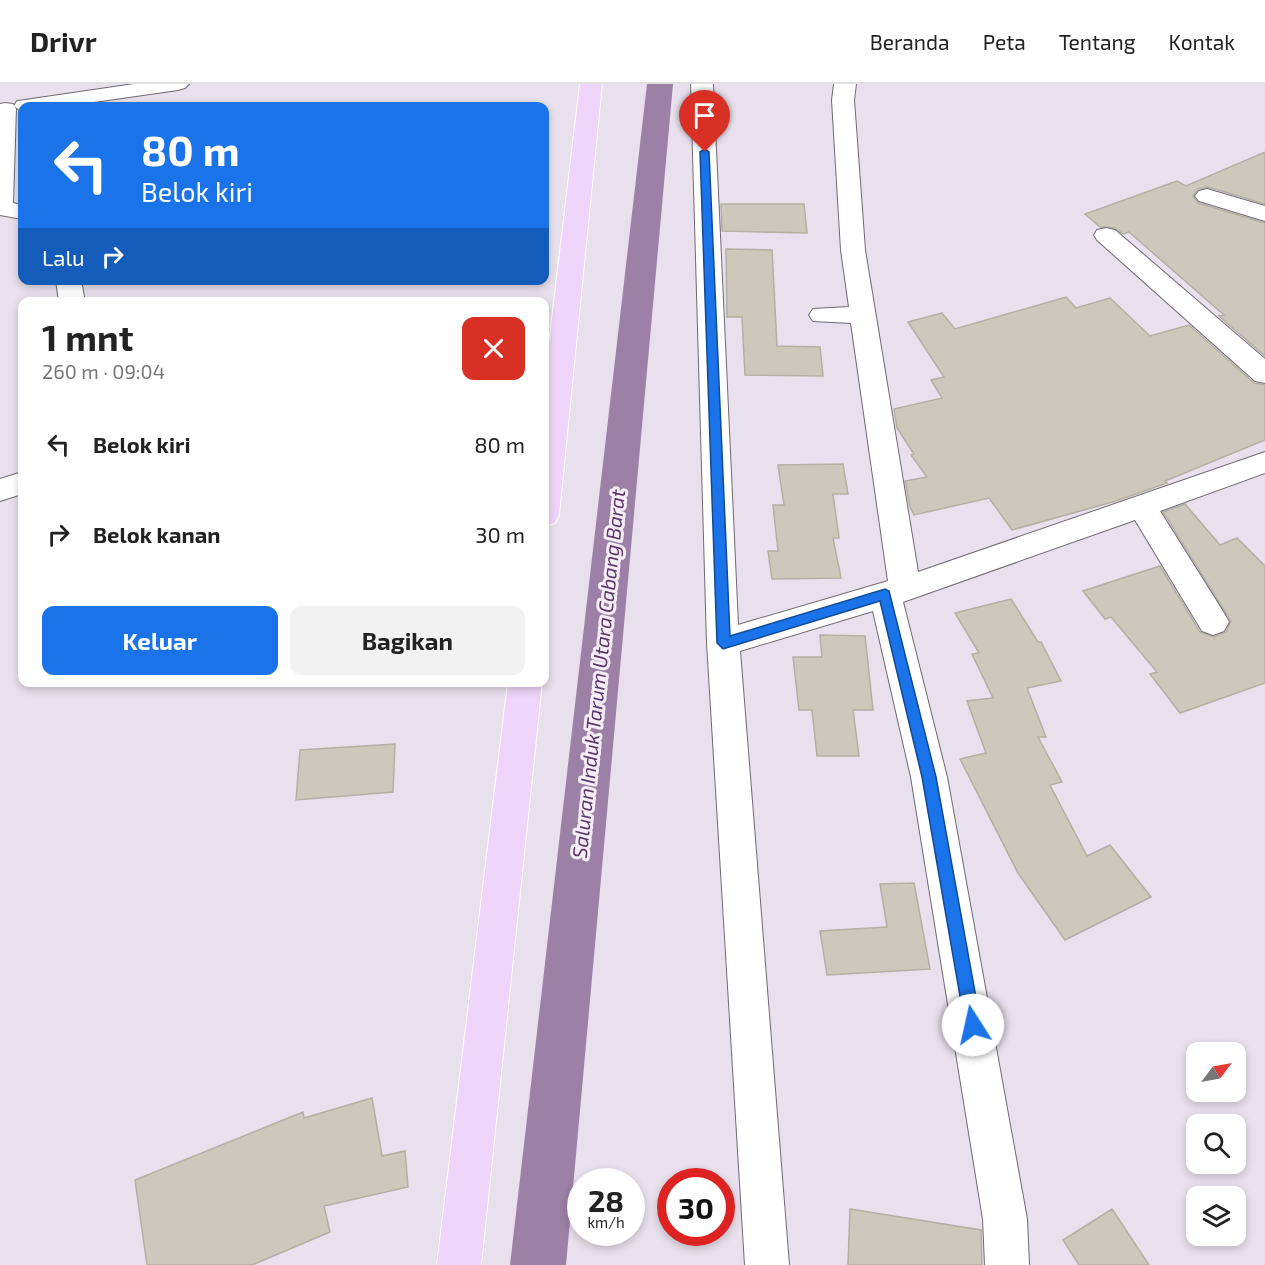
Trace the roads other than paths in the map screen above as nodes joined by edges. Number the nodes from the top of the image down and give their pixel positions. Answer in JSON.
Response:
{"nodes":[{"id":1,"x":178,"y":84,"type":"edge"},
{"id":2,"x":591,"y":84,"type":"edge"},
{"id":3,"x":702,"y":84,"type":"edge"},
{"id":4,"x":844,"y":84,"type":"edge"},
{"id":5,"x":54,"y":102,"type":"edge"},
{"id":6,"x":13,"y":108,"type":"edge"},
{"id":7,"x":1207,"y":196,"type":"dead end"},
{"id":8,"x":18,"y":211,"type":"edge"},
{"id":9,"x":1265,"y":214,"type":"edge"},
{"id":10,"x":1106,"y":235,"type":"dead end"},
{"id":11,"x":554,"y":355,"type":"edge"},
{"id":12,"x":1265,"y":374,"type":"edge"},
{"id":13,"x":549,"y":435,"type":"edge"},
{"id":14,"x":1265,"y":462,"type":"edge"},
{"id":15,"x":18,"y":484,"type":"edge"},
{"id":16,"x":0,"y":490,"type":"edge"},
{"id":17,"x":1141,"y":505,"type":"junction"},
{"id":18,"x":895,"y":592,"type":"junction"},
{"id":19,"x":1213,"y":622,"type":"dead end"},
{"id":20,"x":723,"y":643,"type":"junction"},
{"id":21,"x":524,"y":687,"type":"edge"},
{"id":22,"x":459,"y":1265,"type":"edge"},
{"id":23,"x":767,"y":1265,"type":"edge"},
{"id":24,"x":1007,"y":1265,"type":"edge"}],
"edges":[{"from":1,"to":5,"type":"street"},
{"from":2,"to":11,"type":"main road"},
{"from":3,"to":20,"type":"street"},
{"from":4,"to":18,"type":"street"},
{"from":6,"to":8,"type":"street"},
{"from":7,"to":9,"type":"street"},
{"from":10,"to":12,"type":"street"},
{"from":11,"to":13,"type":"main road"},
{"from":14,"to":17,"type":"street"},
{"from":15,"to":16,"type":"street"},
{"from":17,"to":18,"type":"street"},
{"from":17,"to":19,"type":"street"},
{"from":18,"to":20,"type":"street"},
{"from":18,"to":24,"type":"street"},
{"from":20,"to":23,"type":"street"},
{"from":21,"to":22,"type":"main road"}]}
